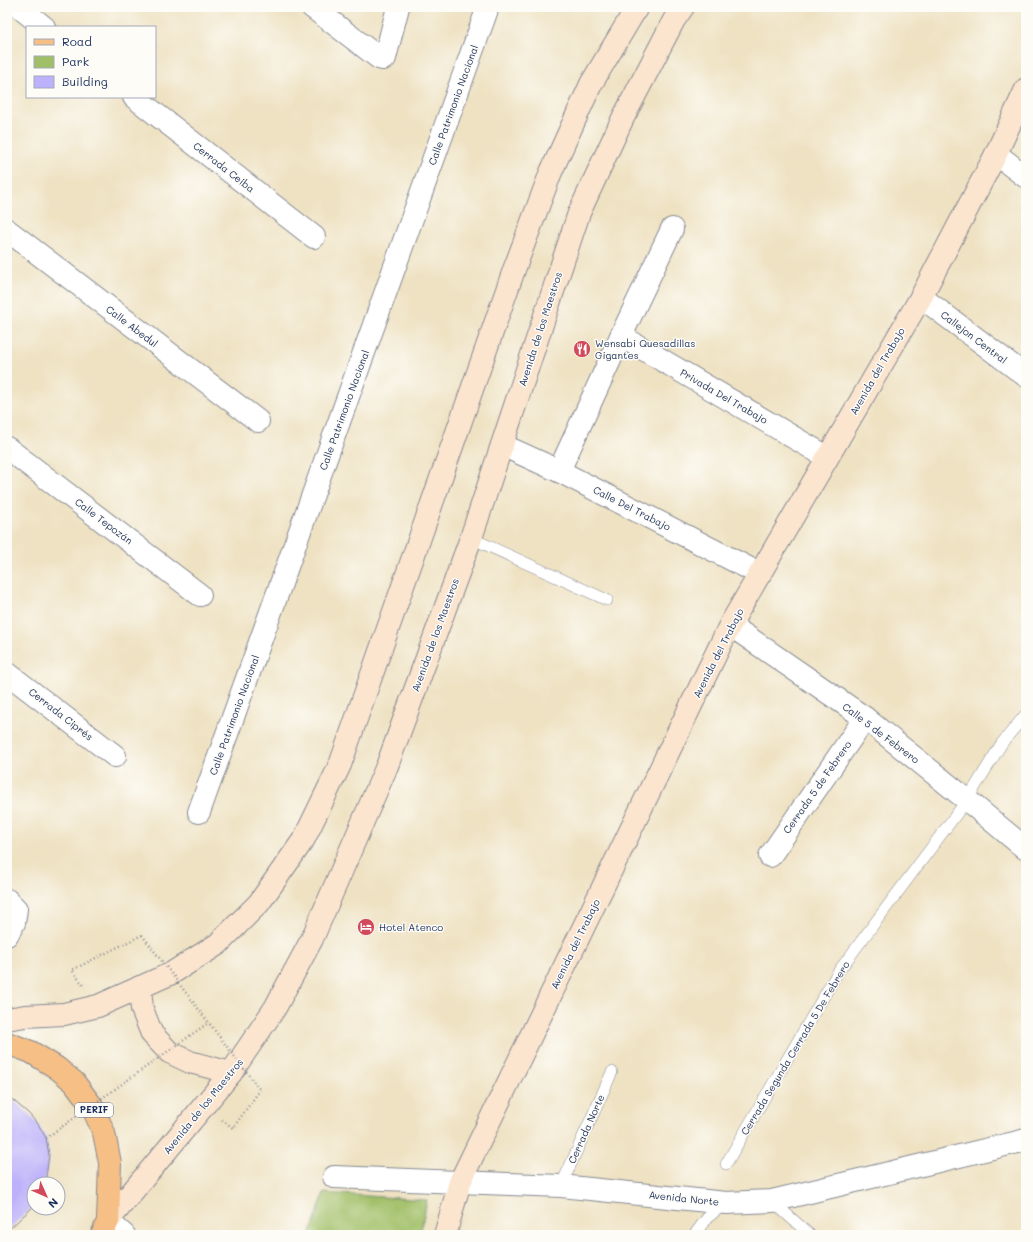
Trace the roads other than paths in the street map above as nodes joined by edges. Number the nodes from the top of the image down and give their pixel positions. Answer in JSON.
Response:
{"nodes":[{"id":1,"x":19,"y":7,"type":"edge"},
{"id":2,"x":312,"y":7,"type":"edge"},
{"id":3,"x":398,"y":7,"type":"edge"},
{"id":4,"x":488,"y":7,"type":"edge"},
{"id":5,"x":637,"y":7,"type":"edge"},
{"id":6,"x":683,"y":7,"type":"edge"},
{"id":7,"x":43,"y":26,"type":"edge"},
{"id":8,"x":1026,"y":89,"type":"edge"},
{"id":9,"x":135,"y":98,"type":"edge"},
{"id":10,"x":996,"y":154,"type":"junction"},
{"id":11,"x":1026,"y":177,"type":"edge"},
{"id":12,"x":672,"y":229,"type":"dead end"},
{"id":13,"x":7,"y":230,"type":"edge"},
{"id":14,"x":314,"y":237,"type":"dead end"},
{"id":15,"x":921,"y":297,"type":"junction"},
{"id":16,"x":621,"y":336,"type":"junction"},
{"id":17,"x":1026,"y":376,"type":"edge"},
{"id":18,"x":258,"y":421,"type":"dead end"},
{"id":19,"x":502,"y":444,"type":"junction"},
{"id":20,"x":7,"y":448,"type":"edge"},
{"id":21,"x":827,"y":457,"type":"junction"},
{"id":22,"x":559,"y":471,"type":"junction"},
{"id":23,"x":471,"y":538,"type":"junction"},
{"id":24,"x":760,"y":574,"type":"junction"},
{"id":25,"x":200,"y":595,"type":"dead end"},
{"id":26,"x":607,"y":600,"type":"dead end"},
{"id":27,"x":730,"y":625,"type":"junction"},
{"id":28,"x":7,"y":673,"type":"edge"},
{"id":29,"x":1026,"y":714,"type":"edge"},
{"id":30,"x":865,"y":718,"type":"junction"},
{"id":31,"x":115,"y":756,"type":"dead end"},
{"id":32,"x":967,"y":800,"type":"junction"},
{"id":33,"x":199,"y":812,"type":"dead end"},
{"id":34,"x":1026,"y":849,"type":"edge"},
{"id":35,"x":770,"y":856,"type":"dead end"},
{"id":36,"x":11,"y":905,"type":"edge"},
{"id":37,"x":7,"y":935,"type":"edge"},
{"id":38,"x":140,"y":987,"type":"junction"},
{"id":39,"x":7,"y":1019,"type":"edge"},
{"id":40,"x":7,"y":1043,"type":"edge"},
{"id":41,"x":612,"y":1072,"type":"dead end"},
{"id":42,"x":231,"y":1073,"type":"junction"},
{"id":43,"x":1026,"y":1140,"type":"edge"},
{"id":44,"x":726,"y":1164,"type":"dead end"},
{"id":45,"x":334,"y":1177,"type":"dead end"},
{"id":46,"x":460,"y":1182,"type":"junction"},
{"id":47,"x":561,"y":1186,"type":"junction"},
{"id":48,"x":772,"y":1201,"type":"junction"},
{"id":49,"x":726,"y":1203,"type":"junction"},
{"id":50,"x":111,"y":1230,"type":"edge"},
{"id":51,"x":92,"y":1235,"type":"edge"},
{"id":52,"x":446,"y":1235,"type":"edge"},
{"id":53,"x":694,"y":1235,"type":"edge"},
{"id":54,"x":810,"y":1235,"type":"edge"}],
"edges":[{"from":1,"to":7,"type":"street"},
{"from":2,"to":3,"type":"street"},
{"from":4,"to":33,"type":"street","name":"Calle Patrimonio Nacional"},
{"from":5,"to":38,"type":"main road"},
{"from":6,"to":19,"type":"main road","name":"Avenida de los Maestros"},
{"from":8,"to":10,"type":"main road","name":"Avenida del Trabajo"},
{"from":9,"to":14,"type":"street","name":"Cerrada Ceiba"},
{"from":10,"to":11,"type":"street"},
{"from":10,"to":15,"type":"main road","name":"Avenida del Trabajo"},
{"from":12,"to":16,"type":"street"},
{"from":13,"to":18,"type":"street","name":"Calle Abedul"},
{"from":15,"to":17,"type":"street","name":"Callejon Central"},
{"from":15,"to":21,"type":"main road","name":"Avenida del Trabajo"},
{"from":16,"to":21,"type":"street","name":"Privada Del Trabajo"},
{"from":16,"to":22,"type":"street"},
{"from":19,"to":22,"type":"street","name":"Calle Del Trabajo"},
{"from":19,"to":23,"type":"main road","name":"Avenida de los Maestros"},
{"from":20,"to":25,"type":"street","name":"Calle Tepozán"},
{"from":21,"to":24,"type":"main road","name":"Avenida del Trabajo"},
{"from":22,"to":24,"type":"street","name":"Calle Del Trabajo"},
{"from":23,"to":26,"type":"lane"},
{"from":23,"to":42,"type":"main road","name":"Avenida de los Maestros"},
{"from":24,"to":27,"type":"main road","name":"Avenida del Trabajo"},
{"from":27,"to":30,"type":"street","name":"Calle 5 de Febrero"},
{"from":27,"to":46,"type":"main road","name":"Avenida del Trabajo"},
{"from":28,"to":31,"type":"street","name":"Cerrada Ciprés"},
{"from":29,"to":32,"type":"lane","name":"Cerrada Segunda Cerrada 5 De Febrero"},
{"from":30,"to":32,"type":"street","name":"Calle 5 de Febrero"},
{"from":30,"to":35,"type":"street","name":"Cerrada 5 de Febrero"},
{"from":32,"to":34,"type":"street","name":"Calle 5 de Febrero"},
{"from":32,"to":44,"type":"lane","name":"Cerrada Segunda Cerrada 5 De Febrero"},
{"from":36,"to":37,"type":"street"},
{"from":38,"to":39,"type":"main road"},
{"from":38,"to":42,"type":"main road"},
{"from":40,"to":50,"type":"main road","number":"PERIF"},
{"from":41,"to":47,"type":"lane","name":"Cerrada Norte"},
{"from":42,"to":50,"type":"main road","name":"Avenida de los Maestros"},
{"from":43,"to":48,"type":"street","name":"Avenida Norte"},
{"from":45,"to":46,"type":"street","name":"Avenida Norte"},
{"from":46,"to":47,"type":"street","name":"Avenida Norte"},
{"from":46,"to":52,"type":"main road","name":"Avenida del Trabajo"},
{"from":47,"to":49,"type":"street","name":"Avenida Norte"},
{"from":48,"to":49,"type":"street","name":"Avenida Norte"},
{"from":48,"to":54,"type":"lane"},
{"from":49,"to":53,"type":"lane"},
{"from":50,"to":51,"type":"main road","name":"Avenida de los Maestros"}]}
